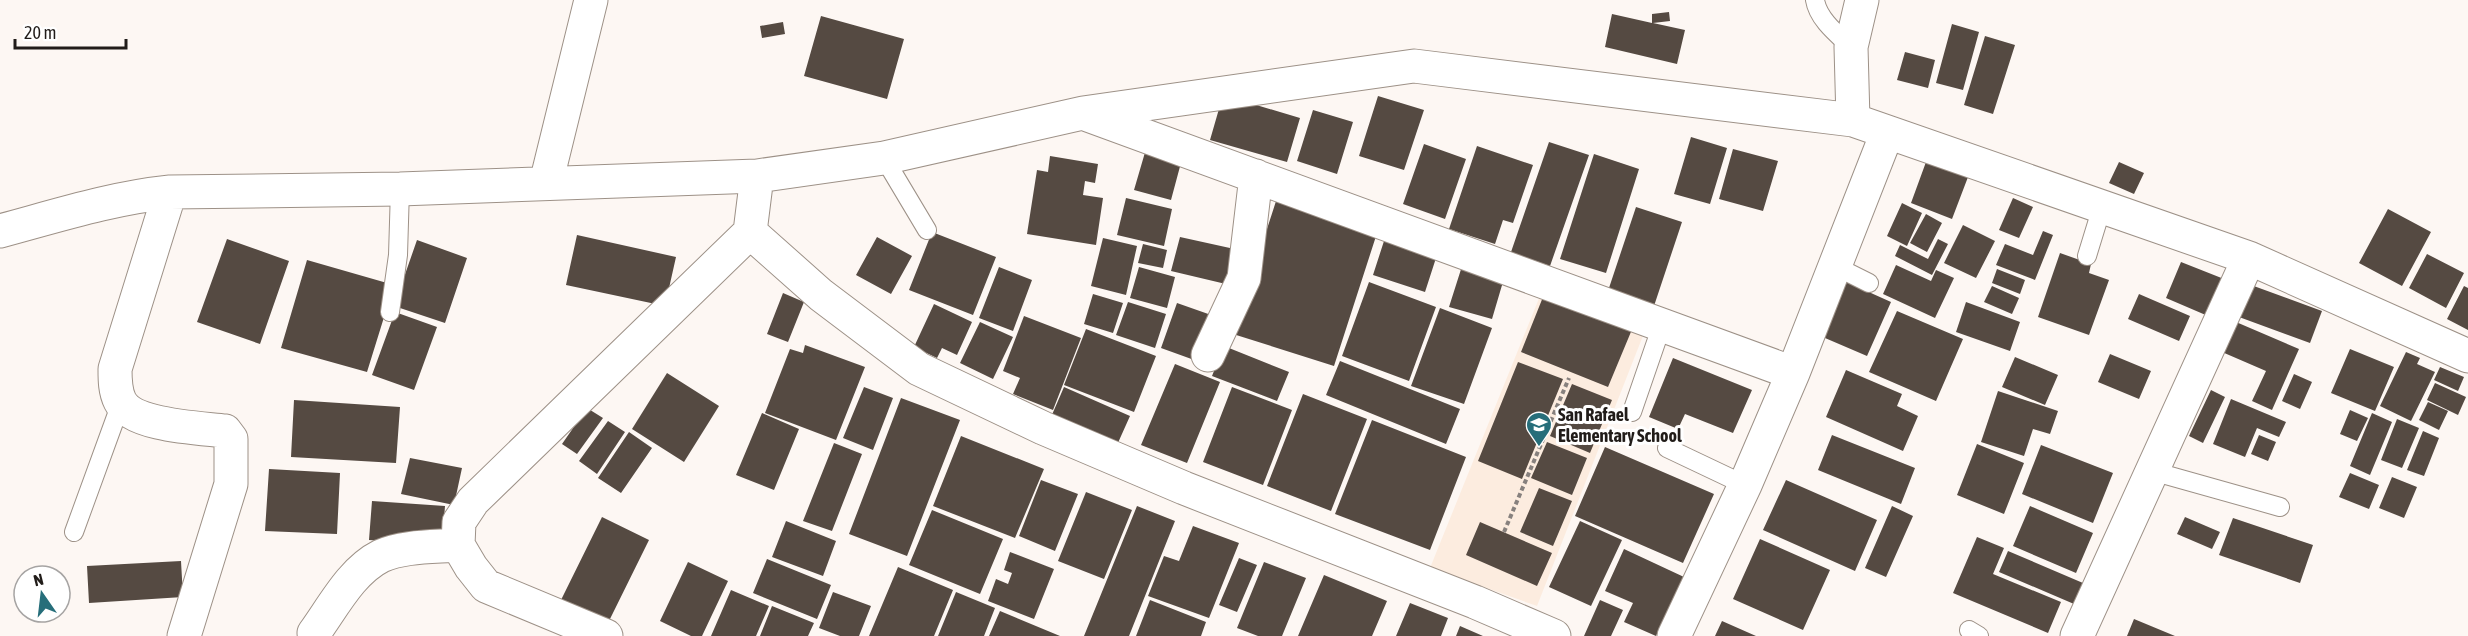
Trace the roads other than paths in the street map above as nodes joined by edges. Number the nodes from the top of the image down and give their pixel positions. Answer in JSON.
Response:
{"nodes":[{"id":1,"x":591,"y":0,"type":"edge"},
{"id":2,"x":1815,"y":0,"type":"edge"},
{"id":3,"x":1862,"y":0,"type":"edge"},
{"id":4,"x":1851,"y":47,"type":"junction"},
{"id":5,"x":1083,"y":113,"type":"junction"},
{"id":6,"x":1853,"y":120,"type":"junction"},
{"id":7,"x":1887,"y":133,"type":"junction"},
{"id":8,"x":884,"y":158,"type":"junction"},
{"id":9,"x":757,"y":176,"type":"junction"},
{"id":10,"x":1256,"y":176,"type":"junction"},
{"id":11,"x":546,"y":183,"type":"junction"},
{"id":12,"x":400,"y":189,"type":"junction"},
{"id":13,"x":170,"y":192,"type":"junction"},
{"id":14,"x":2102,"y":207,"type":"junction"},
{"id":15,"x":927,"y":230,"type":"dead end"},
{"id":16,"x":0,"y":231,"type":"edge"},
{"id":17,"x":750,"y":232,"type":"junction"},
{"id":18,"x":2087,"y":256,"type":"dead end"},
{"id":19,"x":2249,"y":258,"type":"junction"},
{"id":20,"x":1835,"y":266,"type":"junction"},
{"id":21,"x":1869,"y":283,"type":"dead end"},
{"id":22,"x":390,"y":312,"type":"dead end"},
{"id":23,"x":1662,"y":325,"type":"junction"},
{"id":24,"x":1208,"y":355,"type":"dead end"},
{"id":25,"x":2468,"y":356,"type":"edge"},
{"id":26,"x":1793,"y":374,"type":"junction"},
{"id":27,"x":121,"y":404,"type":"junction"},
{"id":28,"x":1632,"y":412,"type":"dead end"},
{"id":29,"x":1667,"y":448,"type":"dead end"},
{"id":30,"x":2152,"y":471,"type":"junction"},
{"id":31,"x":1745,"y":485,"type":"junction"},
{"id":32,"x":2280,"y":507,"type":"dead end"},
{"id":33,"x":74,"y":532,"type":"dead end"},
{"id":34,"x":458,"y":545,"type":"junction"},
{"id":35,"x":314,"y":633,"type":"dead end"},
{"id":36,"x":184,"y":636,"type":"edge"},
{"id":37,"x":606,"y":636,"type":"edge"},
{"id":38,"x":1554,"y":636,"type":"edge"},
{"id":39,"x":1674,"y":636,"type":"edge"},
{"id":40,"x":2077,"y":636,"type":"edge"}],
"edges":[{"from":1,"to":11,"type":"street"},
{"from":2,"to":4,"type":"lane"},
{"from":3,"to":4,"type":"street"},
{"from":4,"to":6,"type":"street"},
{"from":5,"to":6,"type":"street"},
{"from":5,"to":8,"type":"street"},
{"from":5,"to":10,"type":"street"},
{"from":6,"to":7,"type":"street"},
{"from":7,"to":14,"type":"street"},
{"from":7,"to":20,"type":"street"},
{"from":8,"to":9,"type":"street"},
{"from":8,"to":15,"type":"lane"},
{"from":9,"to":11,"type":"street"},
{"from":9,"to":17,"type":"street"},
{"from":10,"to":23,"type":"street"},
{"from":10,"to":24,"type":"street"},
{"from":11,"to":12,"type":"street"},
{"from":12,"to":13,"type":"street"},
{"from":12,"to":22,"type":"lane"},
{"from":13,"to":16,"type":"street"},
{"from":13,"to":27,"type":"street"},
{"from":14,"to":18,"type":"lane"},
{"from":14,"to":19,"type":"street"},
{"from":17,"to":34,"type":"street"},
{"from":17,"to":38,"type":"street"},
{"from":19,"to":25,"type":"street"},
{"from":19,"to":30,"type":"street"},
{"from":20,"to":21,"type":"lane"},
{"from":20,"to":26,"type":"street"},
{"from":23,"to":26,"type":"street"},
{"from":23,"to":28,"type":"lane"},
{"from":26,"to":31,"type":"street"},
{"from":27,"to":33,"type":"lane"},
{"from":27,"to":36,"type":"street"},
{"from":29,"to":31,"type":"lane"},
{"from":30,"to":32,"type":"lane"},
{"from":30,"to":40,"type":"street"},
{"from":31,"to":39,"type":"street"},
{"from":34,"to":35,"type":"street"},
{"from":34,"to":37,"type":"street"}]}
